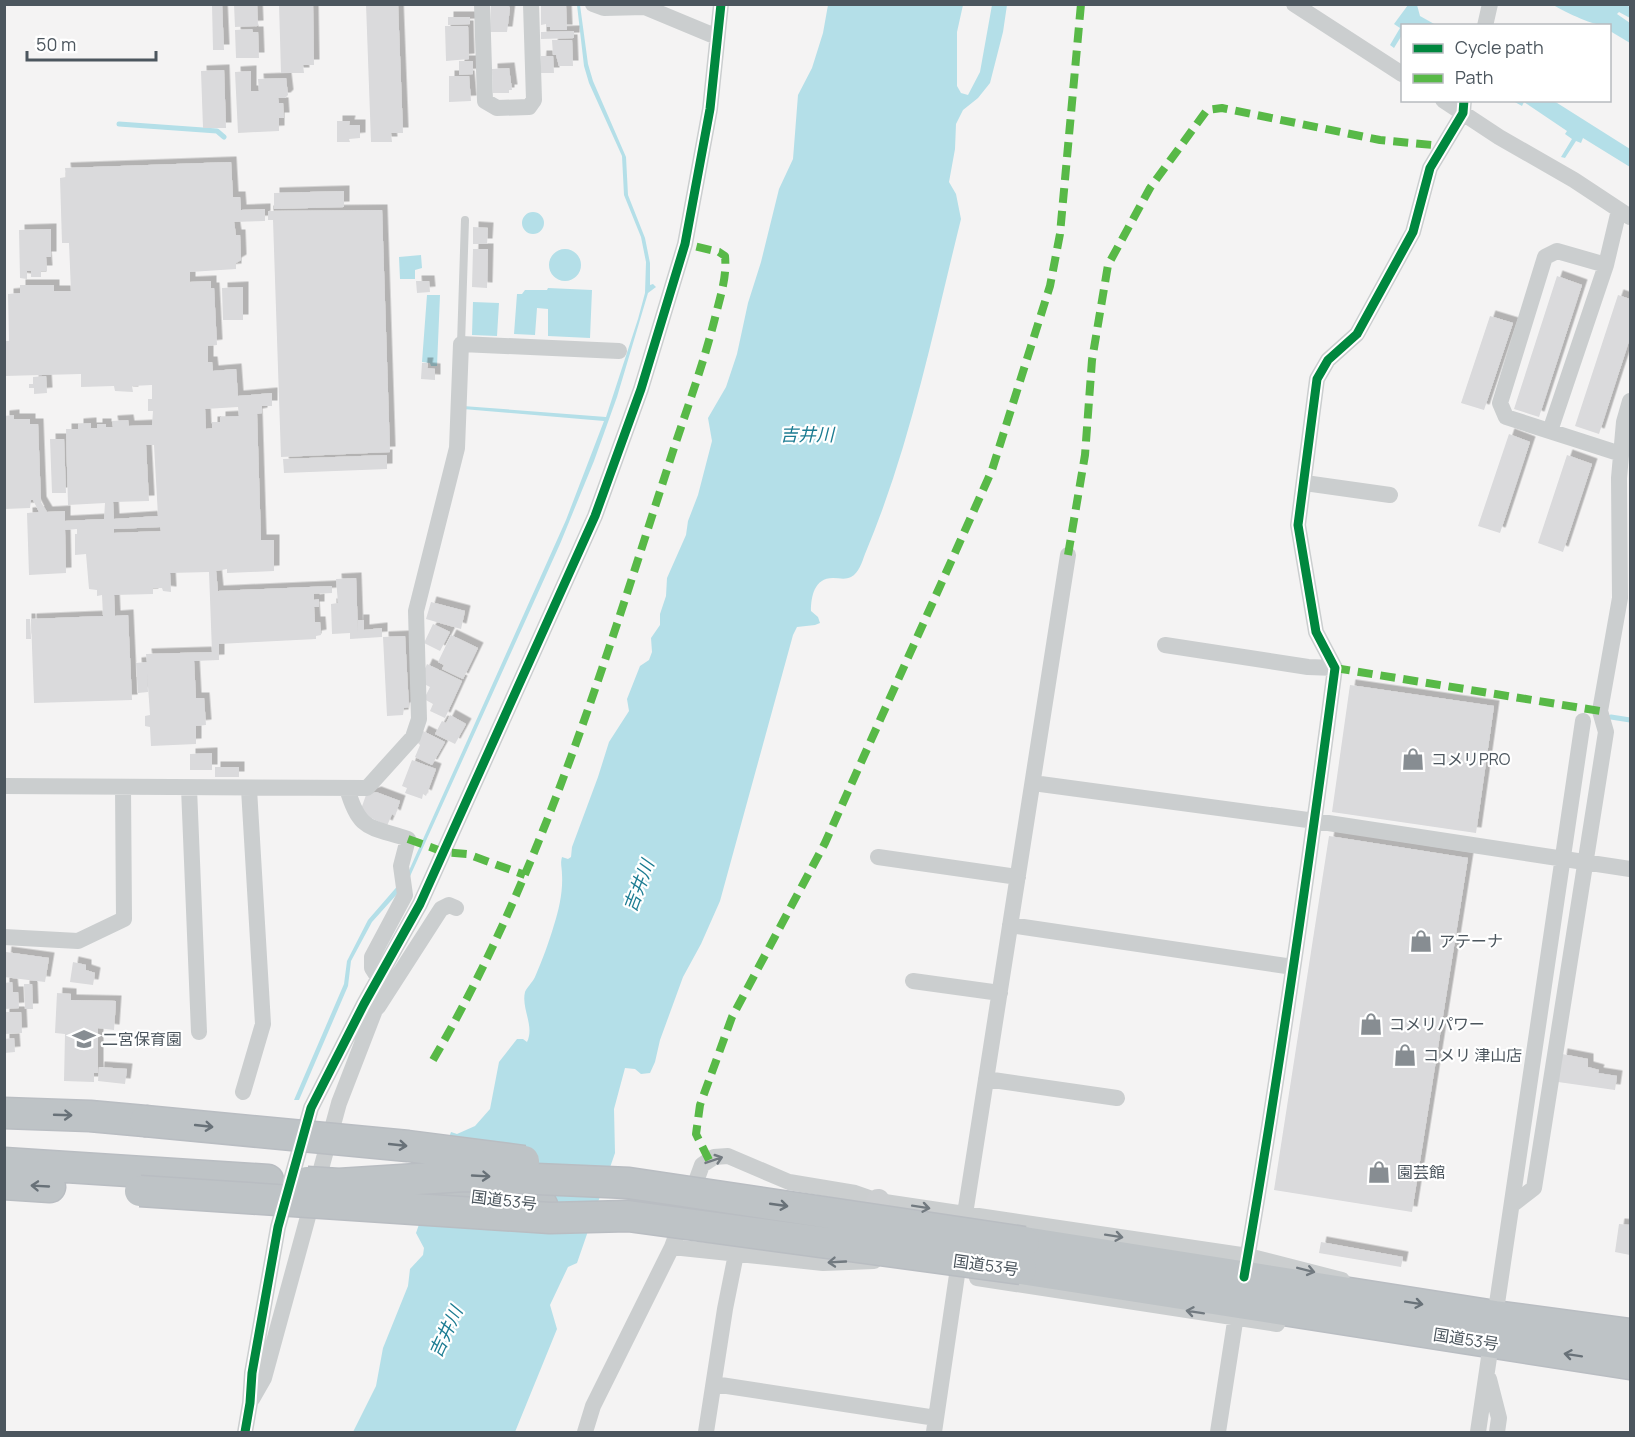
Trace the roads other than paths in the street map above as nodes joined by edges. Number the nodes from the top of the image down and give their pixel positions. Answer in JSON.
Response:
{"nodes":[{"id":1,"x":482,"y":4,"type":"edge"},
{"id":2,"x":531,"y":4,"type":"edge"},
{"id":3,"x":593,"y":4,"type":"edge"},
{"id":4,"x":721,"y":4,"type":"edge"},
{"id":5,"x":1294,"y":4,"type":"edge"},
{"id":6,"x":1490,"y":4,"type":"edge"},
{"id":7,"x":1485,"y":24,"type":"edge"},
{"id":8,"x":717,"y":37,"type":"junction"},
{"id":9,"x":1401,"y":73,"type":"edge"},
{"id":10,"x":1449,"y":102,"type":"edge"},
{"id":11,"x":1464,"y":107,"type":"edge"},
{"id":12,"x":1625,"y":214,"type":"edge"},
{"id":13,"x":465,"y":220,"type":"dead end"},
{"id":14,"x":1605,"y":265,"type":"junction"},
{"id":15,"x":461,"y":345,"type":"junction"},
{"id":16,"x":619,"y":351,"type":"dead end"},
{"id":17,"x":1630,"y":401,"type":"edge"},
{"id":18,"x":1550,"y":431,"type":"junction"},
{"id":19,"x":1621,"y":454,"type":"junction"},
{"id":20,"x":1305,"y":483,"type":"junction"},
{"id":21,"x":1390,"y":495,"type":"dead end"},
{"id":22,"x":1068,"y":555,"type":"dead end"},
{"id":23,"x":1165,"y":645,"type":"dead end"},
{"id":24,"x":1335,"y":668,"type":"junction"},
{"id":25,"x":1583,"y":721,"type":"dead end"},
{"id":26,"x":1033,"y":783,"type":"junction"},
{"id":27,"x":4,"y":786,"type":"edge"},
{"id":28,"x":123,"y":787,"type":"junction"},
{"id":29,"x":189,"y":788,"type":"junction"},
{"id":30,"x":347,"y":788,"type":"junction"},
{"id":31,"x":249,"y":789,"type":"junction"},
{"id":32,"x":1314,"y":821,"type":"junction"},
{"id":33,"x":878,"y":857,"type":"dead end"},
{"id":34,"x":1563,"y":858,"type":"junction"},
{"id":35,"x":1586,"y":862,"type":"junction"},
{"id":36,"x":1630,"y":869,"type":"edge"},
{"id":37,"x":1018,"y":876,"type":"junction"},
{"id":38,"x":456,"y":908,"type":"dead end"},
{"id":39,"x":1010,"y":925,"type":"junction"},
{"id":40,"x":4,"y":937,"type":"edge"},
{"id":41,"x":1293,"y":968,"type":"junction"},
{"id":42,"x":379,"y":979,"type":"junction"},
{"id":43,"x":913,"y":981,"type":"dead end"},
{"id":44,"x":1000,"y":993,"type":"junction"},
{"id":45,"x":375,"y":1010,"type":"junction"},
{"id":46,"x":200,"y":1032,"type":"dead end"},
{"id":47,"x":986,"y":1079,"type":"junction"},
{"id":48,"x":243,"y":1092,"type":"dead end"},
{"id":49,"x":1117,"y":1098,"type":"dead end"},
{"id":50,"x":4,"y":1113,"type":"edge"},
{"id":51,"x":4,"y":1163,"type":"edge"},
{"id":52,"x":628,"y":1183,"type":"junction"},
{"id":53,"x":4,"y":1184,"type":"edge"},
{"id":54,"x":339,"y":1184,"type":"junction"},
{"id":55,"x":878,"y":1201,"type":"junction"},
{"id":56,"x":1512,"y":1205,"type":"junction"},
{"id":57,"x":965,"y":1214,"type":"junction"},
{"id":58,"x":628,"y":1216,"type":"junction"},
{"id":59,"x":672,"y":1247,"type":"junction"},
{"id":60,"x":736,"y":1254,"type":"junction"},
{"id":61,"x":1022,"y":1256,"type":"junction"},
{"id":62,"x":870,"y":1261,"type":"junction"},
{"id":63,"x":957,"y":1275,"type":"junction"},
{"id":64,"x":1241,"y":1288,"type":"junction"},
{"id":65,"x":1494,"y":1329,"type":"junction"},
{"id":66,"x":1630,"y":1334,"type":"edge"},
{"id":67,"x":1630,"y":1364,"type":"edge"},
{"id":68,"x":1488,"y":1372,"type":"junction"},
{"id":69,"x":714,"y":1384,"type":"junction"},
{"id":70,"x":250,"y":1403,"type":"junction"},
{"id":71,"x":935,"y":1425,"type":"edge"},
{"id":72,"x":244,"y":1432,"type":"edge"},
{"id":73,"x":585,"y":1432,"type":"edge"},
{"id":74,"x":706,"y":1432,"type":"edge"},
{"id":75,"x":1218,"y":1432,"type":"edge"},
{"id":76,"x":1478,"y":1432,"type":"edge"},
{"id":77,"x":1497,"y":1432,"type":"edge"}],
"edges":[{"from":1,"to":2,"type":"street"},
{"from":3,"to":8,"type":"street"},
{"from":4,"to":8,"type":"street"},
{"from":5,"to":9,"type":"street"},
{"from":6,"to":7,"type":"street"},
{"from":8,"to":42,"type":"street"},
{"from":10,"to":11,"type":"street"},
{"from":11,"to":12,"type":"street"},
{"from":11,"to":20,"type":"street"},
{"from":12,"to":14,"type":"street"},
{"from":13,"to":15,"type":"lane"},
{"from":14,"to":18,"type":"street"},
{"from":14,"to":18,"type":"street"},
{"from":15,"to":16,"type":"street"},
{"from":15,"to":30,"type":"street"},
{"from":17,"to":19,"type":"street"},
{"from":18,"to":19,"type":"street"},
{"from":19,"to":35,"type":"street"},
{"from":20,"to":21,"type":"street"},
{"from":20,"to":24,"type":"street"},
{"from":22,"to":26,"type":"street"},
{"from":23,"to":24,"type":"street"},
{"from":24,"to":32,"type":"street"},
{"from":25,"to":34,"type":"street"},
{"from":26,"to":32,"type":"street"},
{"from":26,"to":37,"type":"street"},
{"from":27,"to":28,"type":"street"},
{"from":28,"to":29,"type":"street"},
{"from":28,"to":40,"type":"street"},
{"from":29,"to":31,"type":"street"},
{"from":29,"to":46,"type":"street"},
{"from":30,"to":31,"type":"street"},
{"from":30,"to":42,"type":"street"},
{"from":31,"to":48,"type":"street"},
{"from":32,"to":34,"type":"street"},
{"from":32,"to":41,"type":"street"},
{"from":33,"to":37,"type":"street"},
{"from":34,"to":35,"type":"street"},
{"from":34,"to":56,"type":"street"},
{"from":35,"to":36,"type":"street"},
{"from":35,"to":56,"type":"street"},
{"from":37,"to":39,"type":"street"},
{"from":38,"to":45,"type":"street"},
{"from":39,"to":41,"type":"street"},
{"from":39,"to":44,"type":"street"},
{"from":41,"to":64,"type":"street"},
{"from":42,"to":45,"type":"street"},
{"from":42,"to":70,"type":"street"},
{"from":43,"to":44,"type":"street"},
{"from":44,"to":47,"type":"street"},
{"from":45,"to":70,"type":"street"},
{"from":47,"to":49,"type":"street"},
{"from":47,"to":57,"type":"street"},
{"from":50,"to":52,"type":"highway","one_way":true,"bridge":true},
{"from":51,"to":54,"type":"highway","name":"国道53号","bridge":true},
{"from":54,"to":52,"type":"highway","name":"国道53号","one_way":true,"bridge":true},
{"from":52,"to":61,"type":"highway","name":"国道53号","one_way":true,"bridge":true},
{"from":58,"to":53,"type":"highway","one_way":true,"bridge":true},
{"from":54,"to":58,"type":"highway","name":"国道53号","bridge":true},
{"from":55,"to":57,"type":"street","one_way":true},
{"from":59,"to":55,"type":"street","one_way":true},
{"from":55,"to":62,"type":"street"},
{"from":56,"to":65,"type":"street"},
{"from":57,"to":64,"type":"street","one_way":true},
{"from":58,"to":61,"type":"highway","name":"国道53号","bridge":true},
{"from":59,"to":60,"type":"street"},
{"from":59,"to":73,"type":"street"},
{"from":62,"to":60,"type":"street","one_way":true},
{"from":60,"to":69,"type":"street"},
{"from":61,"to":64,"type":"highway","name":"国道53号"},
{"from":61,"to":64,"type":"highway","name":"国道53号"},
{"from":62,"to":63,"type":"street"},
{"from":64,"to":63,"type":"street","one_way":true},
{"from":63,"to":71,"type":"street"},
{"from":64,"to":65,"type":"highway","name":"国道53号","one_way":true},
{"from":64,"to":65,"type":"highway","name":"国道53号"},
{"from":64,"to":75,"type":"street"},
{"from":65,"to":66,"type":"highway","name":"国道53号"},
{"from":67,"to":65,"type":"highway","name":"国道53号","one_way":true},
{"from":65,"to":68,"type":"street"},
{"from":68,"to":76,"type":"street"},
{"from":68,"to":77,"type":"street"},
{"from":69,"to":71,"type":"street"},
{"from":69,"to":74,"type":"street"},
{"from":70,"to":72,"type":"street"}]}
